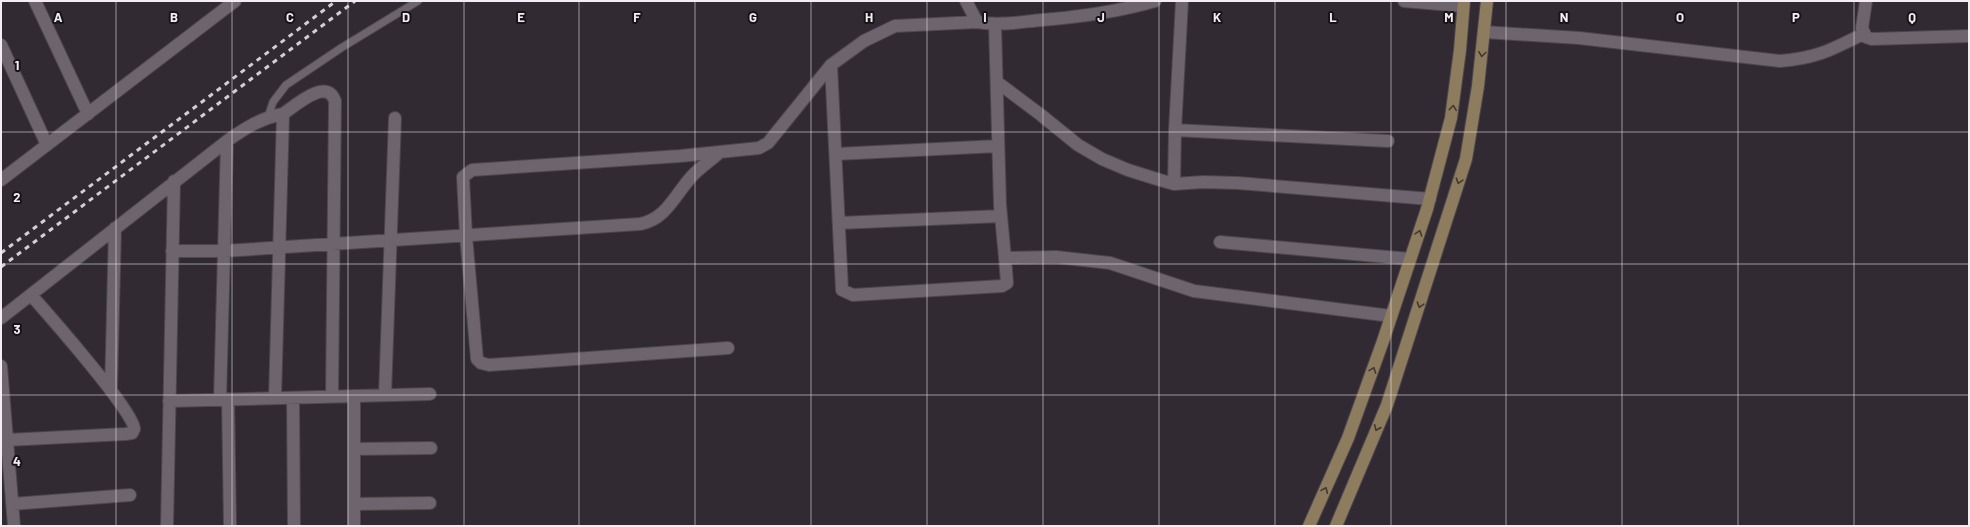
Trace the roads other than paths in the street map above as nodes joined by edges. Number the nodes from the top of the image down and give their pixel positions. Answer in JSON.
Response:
{"nodes":[{"id":1,"x":35,"y":1,"type":"edge"},
{"id":2,"x":235,"y":1,"type":"edge"},
{"id":3,"x":418,"y":1,"type":"edge"},
{"id":4,"x":966,"y":1,"type":"edge"},
{"id":5,"x":1155,"y":1,"type":"edge"},
{"id":6,"x":1182,"y":1,"type":"edge"},
{"id":7,"x":1404,"y":1,"type":"edge"},
{"id":8,"x":1488,"y":1,"type":"edge"},
{"id":9,"x":1866,"y":1,"type":"edge"},
{"id":10,"x":1464,"y":4,"type":"edge"},
{"id":11,"x":977,"y":22,"type":"junction"},
{"id":12,"x":995,"y":25,"type":"junction"},
{"id":13,"x":1484,"y":32,"type":"junction"},
{"id":14,"x":1863,"y":34,"type":"junction"},
{"id":15,"x":1969,"y":36,"type":"edge"},
{"id":16,"x":1,"y":45,"type":"edge"},
{"id":17,"x":831,"y":65,"type":"junction"},
{"id":18,"x":997,"y":82,"type":"junction"},
{"id":19,"x":88,"y":114,"type":"junction"},
{"id":20,"x":283,"y":114,"type":"junction"},
{"id":21,"x":268,"y":117,"type":"junction"},
{"id":22,"x":395,"y":118,"type":"dead end"},
{"id":23,"x":1175,"y":130,"type":"junction"},
{"id":24,"x":227,"y":141,"type":"junction"},
{"id":25,"x":1388,"y":141,"type":"dead end"},
{"id":26,"x":47,"y":145,"type":"junction"},
{"id":27,"x":998,"y":146,"type":"junction"},
{"id":28,"x":720,"y":153,"type":"junction"},
{"id":29,"x":836,"y":154,"type":"junction"},
{"id":30,"x":2,"y":177,"type":"edge"},
{"id":31,"x":174,"y":181,"type":"junction"},
{"id":32,"x":1174,"y":184,"type":"junction"},
{"id":33,"x":1430,"y":199,"type":"junction"},
{"id":34,"x":1001,"y":216,"type":"junction"},
{"id":35,"x":839,"y":223,"type":"junction"},
{"id":36,"x":114,"y":228,"type":"junction"},
{"id":37,"x":466,"y":236,"type":"junction"},
{"id":38,"x":390,"y":241,"type":"junction"},
{"id":39,"x":1220,"y":242,"type":"dead end"},
{"id":40,"x":334,"y":244,"type":"junction"},
{"id":41,"x":280,"y":248,"type":"junction"},
{"id":42,"x":172,"y":251,"type":"junction"},
{"id":43,"x":224,"y":251,"type":"junction"},
{"id":44,"x":1005,"y":258,"type":"junction"},
{"id":45,"x":1410,"y":259,"type":"junction"},
{"id":46,"x":31,"y":295,"type":"junction"},
{"id":47,"x":1391,"y":316,"type":"junction"},
{"id":48,"x":1,"y":318,"type":"edge"},
{"id":49,"x":728,"y":348,"type":"dead end"},
{"id":50,"x":1,"y":366,"type":"edge"},
{"id":51,"x":111,"y":390,"type":"junction"},
{"id":52,"x":430,"y":394,"type":"dead end"},
{"id":53,"x":385,"y":395,"type":"junction"},
{"id":54,"x":354,"y":396,"type":"junction"},
{"id":55,"x":332,"y":397,"type":"junction"},
{"id":56,"x":275,"y":398,"type":"junction"},
{"id":57,"x":293,"y":398,"type":"junction"},
{"id":58,"x":224,"y":399,"type":"junction"},
{"id":59,"x":169,"y":401,"type":"junction"},
{"id":60,"x":7,"y":440,"type":"junction"},
{"id":61,"x":431,"y":448,"type":"dead end"},
{"id":62,"x":354,"y":449,"type":"junction"},
{"id":63,"x":130,"y":495,"type":"dead end"},
{"id":64,"x":430,"y":503,"type":"dead end"},
{"id":65,"x":12,"y":504,"type":"junction"},
{"id":66,"x":354,"y":504,"type":"junction"},
{"id":67,"x":14,"y":526,"type":"edge"},
{"id":68,"x":167,"y":526,"type":"edge"},
{"id":69,"x":230,"y":526,"type":"edge"},
{"id":70,"x":294,"y":526,"type":"edge"},
{"id":71,"x":354,"y":526,"type":"edge"},
{"id":72,"x":1309,"y":526,"type":"edge"},
{"id":73,"x":1336,"y":526,"type":"edge"}],
"edges":[{"from":1,"to":19,"type":"street"},
{"from":2,"to":19,"type":"street"},
{"from":3,"to":21,"type":"lane"},
{"from":4,"to":11,"type":"street"},
{"from":5,"to":12,"type":"street"},
{"from":6,"to":23,"type":"street"},
{"from":7,"to":10,"type":"street"},
{"from":8,"to":13,"type":"main road"},
{"from":9,"to":14,"type":"street"},
{"from":33,"to":10,"type":"main road","one_way":true},
{"from":11,"to":12,"type":"street"},
{"from":11,"to":17,"type":"street"},
{"from":12,"to":18,"type":"street"},
{"from":13,"to":14,"type":"street"},
{"from":13,"to":73,"type":"main road","one_way":true},
{"from":14,"to":15,"type":"street"},
{"from":16,"to":26,"type":"street"},
{"from":17,"to":28,"type":"street"},
{"from":17,"to":29,"type":"street"},
{"from":18,"to":27,"type":"street"},
{"from":18,"to":32,"type":"street"},
{"from":19,"to":26,"type":"street"},
{"from":20,"to":21,"type":"street"},
{"from":20,"to":40,"type":"street"},
{"from":20,"to":41,"type":"street"},
{"from":21,"to":24,"type":"street"},
{"from":22,"to":38,"type":"street"},
{"from":23,"to":25,"type":"street"},
{"from":23,"to":32,"type":"street"},
{"from":24,"to":31,"type":"street"},
{"from":24,"to":43,"type":"street"},
{"from":26,"to":30,"type":"street"},
{"from":27,"to":29,"type":"street"},
{"from":27,"to":34,"type":"street"},
{"from":28,"to":37,"type":"street"},
{"from":28,"to":37,"type":"street"},
{"from":29,"to":35,"type":"street"},
{"from":31,"to":36,"type":"street"},
{"from":31,"to":42,"type":"street"},
{"from":32,"to":33,"type":"street"},
{"from":45,"to":33,"type":"main road","one_way":true},
{"from":34,"to":35,"type":"street"},
{"from":34,"to":44,"type":"street"},
{"from":35,"to":44,"type":"street"},
{"from":36,"to":46,"type":"street"},
{"from":36,"to":51,"type":"street"},
{"from":37,"to":38,"type":"street"},
{"from":37,"to":49,"type":"street"},
{"from":38,"to":40,"type":"street"},
{"from":38,"to":53,"type":"street"},
{"from":39,"to":45,"type":"street"},
{"from":40,"to":41,"type":"street"},
{"from":40,"to":55,"type":"street"},
{"from":41,"to":43,"type":"street"},
{"from":41,"to":56,"type":"street"},
{"from":42,"to":43,"type":"street"},
{"from":42,"to":59,"type":"street"},
{"from":43,"to":58,"type":"street"},
{"from":44,"to":47,"type":"street"},
{"from":45,"to":47,"type":"main road"},
{"from":46,"to":48,"type":"street"},
{"from":46,"to":51,"type":"street"},
{"from":72,"to":47,"type":"main road","one_way":true},
{"from":50,"to":60,"type":"street"},
{"from":51,"to":60,"type":"street"},
{"from":52,"to":53,"type":"street"},
{"from":53,"to":54,"type":"street"},
{"from":54,"to":55,"type":"street"},
{"from":54,"to":62,"type":"street"},
{"from":55,"to":57,"type":"street"},
{"from":56,"to":57,"type":"street"},
{"from":56,"to":58,"type":"street"},
{"from":57,"to":70,"type":"street"},
{"from":58,"to":59,"type":"street"},
{"from":58,"to":69,"type":"street"},
{"from":59,"to":68,"type":"street"},
{"from":60,"to":65,"type":"street"},
{"from":61,"to":62,"type":"street"},
{"from":62,"to":66,"type":"street"},
{"from":63,"to":65,"type":"street"},
{"from":64,"to":66,"type":"street"},
{"from":65,"to":67,"type":"street"},
{"from":66,"to":71,"type":"street"}]}
